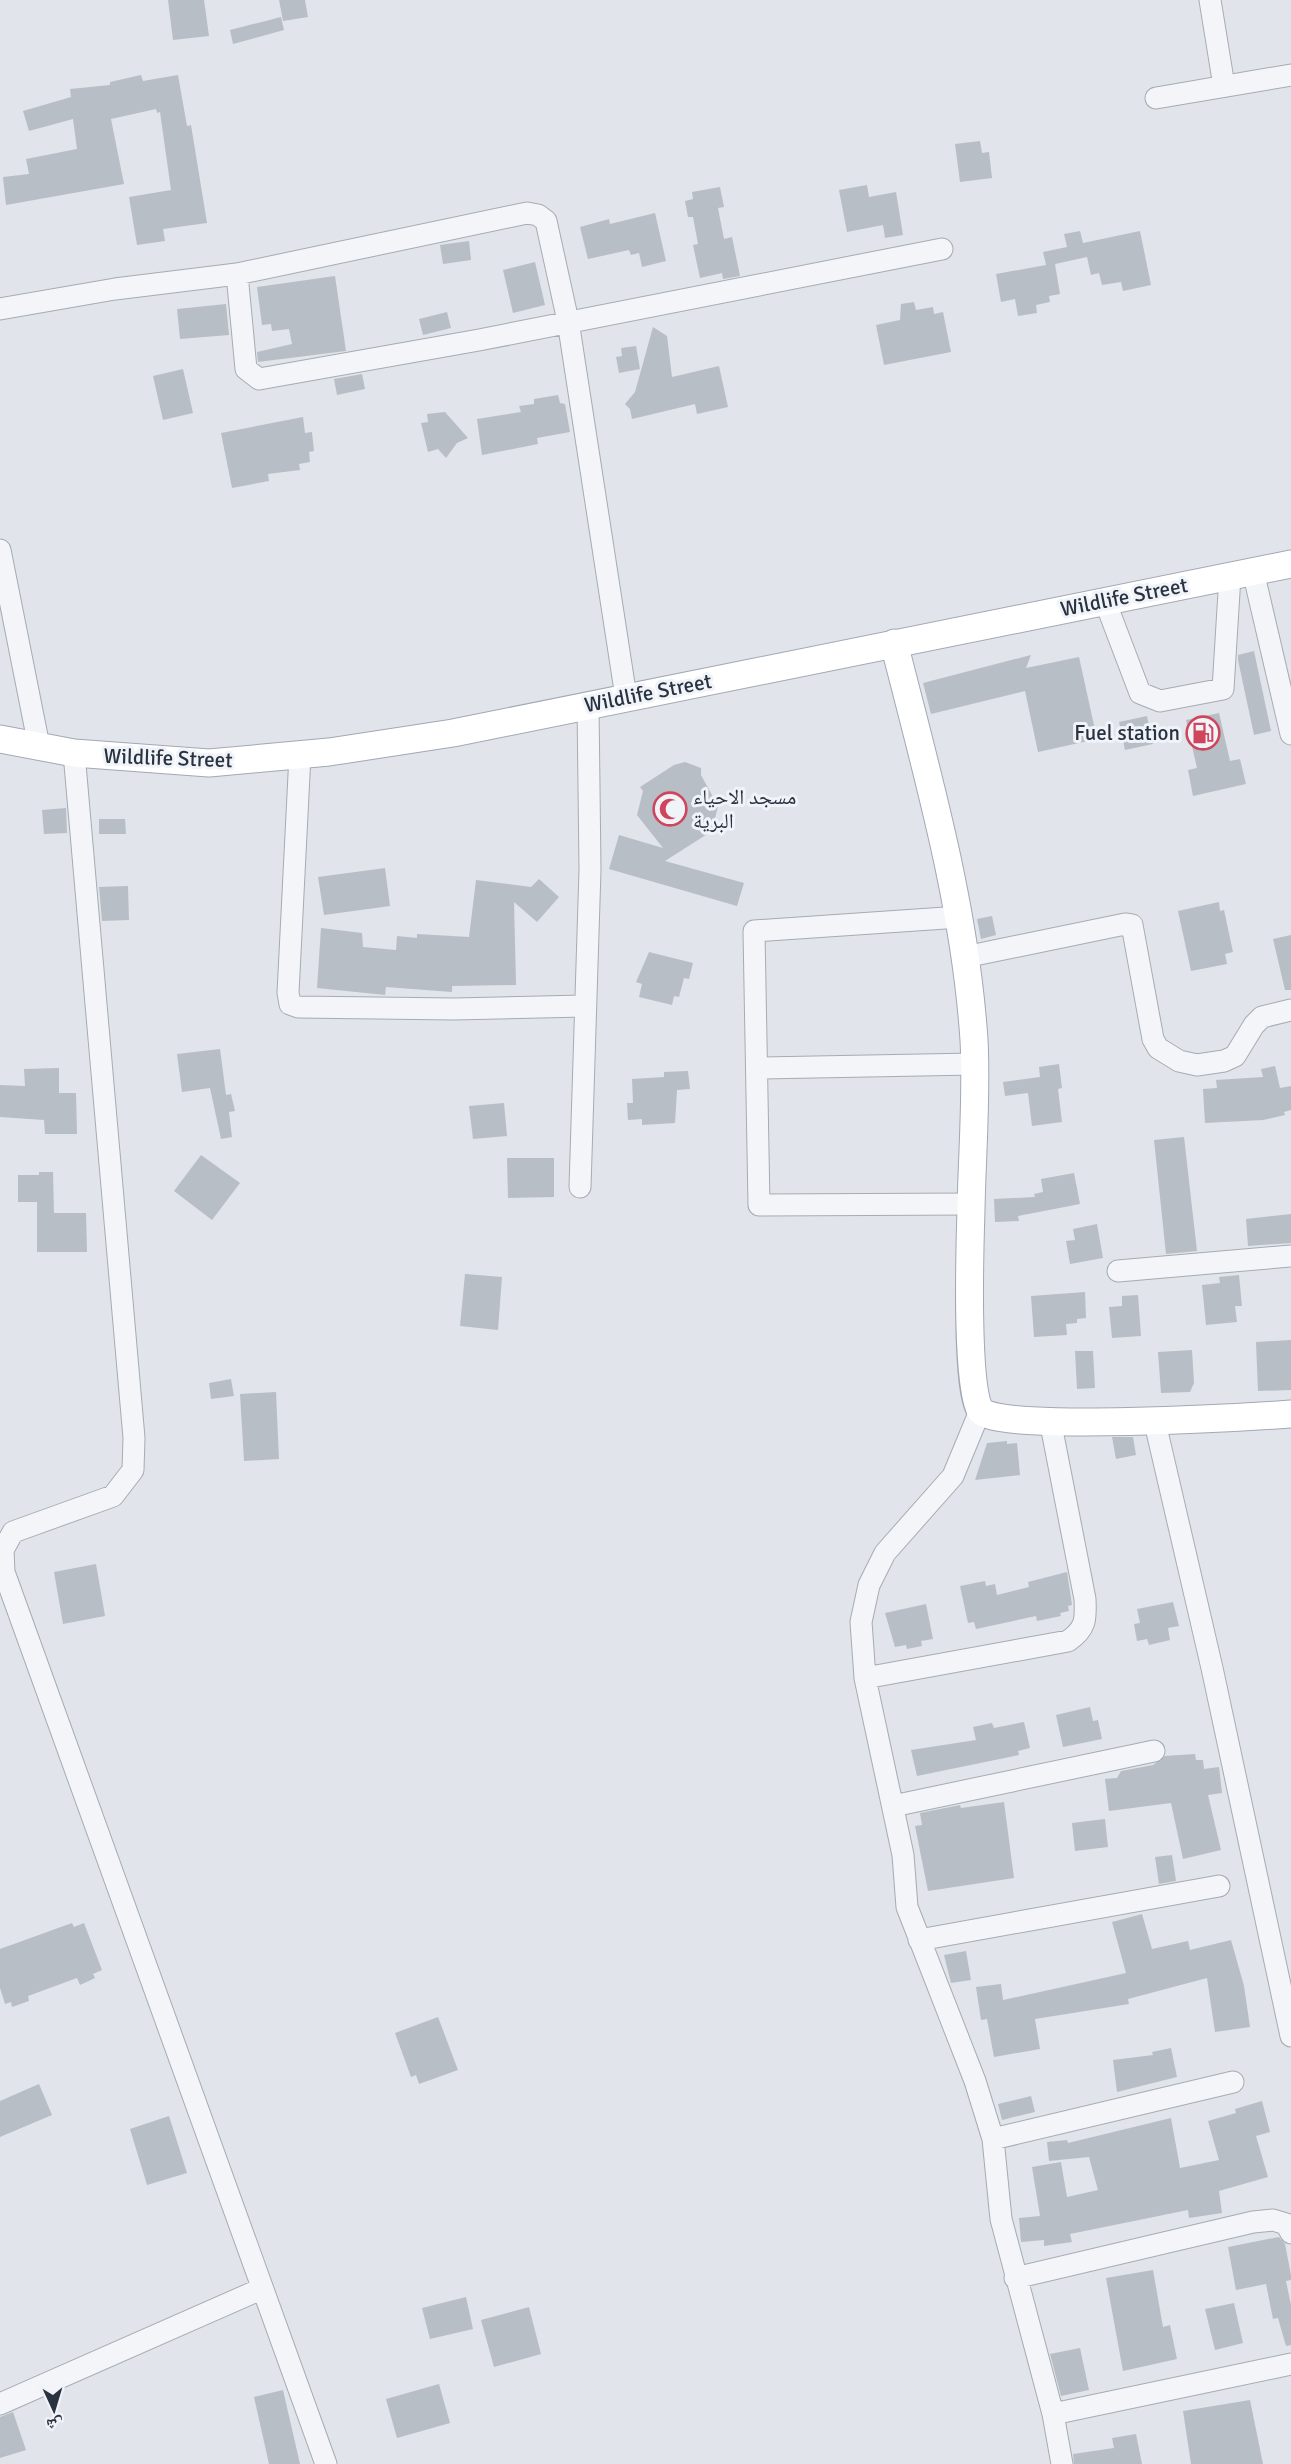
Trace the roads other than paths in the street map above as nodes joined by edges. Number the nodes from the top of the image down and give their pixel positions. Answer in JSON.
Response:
{"nodes":[{"id":1,"x":1210,"y":0,"type":"edge"},
{"id":2,"x":1291,"y":75,"type":"edge"},
{"id":3,"x":1224,"y":86,"type":"junction"},
{"id":4,"x":1156,"y":98,"type":"dead end"},
{"id":5,"x":942,"y":249,"type":"dead end"},
{"id":6,"x":237,"y":274,"type":"junction"},
{"id":7,"x":0,"y":309,"type":"edge"},
{"id":8,"x":568,"y":321,"type":"junction"},
{"id":9,"x":0,"y":550,"type":"edge"},
{"id":10,"x":1291,"y":564,"type":"edge"},
{"id":11,"x":1242,"y":573,"type":"junction"},
{"id":12,"x":1105,"y":601,"type":"junction"},
{"id":13,"x":894,"y":643,"type":"junction"},
{"id":14,"x":1285,"y":677,"type":"edge"},
{"id":15,"x":626,"y":697,"type":"junction"},
{"id":16,"x":588,"y":705,"type":"junction"},
{"id":17,"x":1291,"y":734,"type":"edge"},
{"id":18,"x":0,"y":739,"type":"edge"},
{"id":19,"x":39,"y":746,"type":"junction"},
{"id":20,"x":74,"y":753,"type":"junction"},
{"id":21,"x":300,"y":754,"type":"junction"},
{"id":22,"x":960,"y":917,"type":"junction"},
{"id":23,"x":965,"y":957,"type":"junction"},
{"id":24,"x":584,"y":1006,"type":"junction"},
{"id":25,"x":1291,"y":1010,"type":"edge"},
{"id":26,"x":974,"y":1064,"type":"junction"},
{"id":27,"x":757,"y":1068,"type":"junction"},
{"id":28,"x":580,"y":1187,"type":"dead end"},
{"id":29,"x":971,"y":1204,"type":"junction"},
{"id":30,"x":1291,"y":1256,"type":"edge"},
{"id":31,"x":1118,"y":1271,"type":"dead end"},
{"id":32,"x":980,"y":1411,"type":"junction"},
{"id":33,"x":1291,"y":1414,"type":"edge"},
{"id":34,"x":1050,"y":1420,"type":"junction"},
{"id":35,"x":1155,"y":1423,"type":"junction"},
{"id":36,"x":865,"y":1678,"type":"junction"},
{"id":37,"x":1154,"y":1751,"type":"dead end"},
{"id":38,"x":893,"y":1806,"type":"junction"},
{"id":39,"x":1219,"y":1886,"type":"dead end"},
{"id":40,"x":919,"y":1940,"type":"junction"},
{"id":41,"x":1291,"y":2036,"type":"edge"},
{"id":42,"x":1233,"y":2082,"type":"dead end"},
{"id":43,"x":993,"y":2139,"type":"junction"},
{"id":44,"x":1291,"y":2233,"type":"edge"},
{"id":45,"x":1016,"y":2278,"type":"junction"},
{"id":46,"x":261,"y":2289,"type":"junction"},
{"id":47,"x":1291,"y":2364,"type":"edge"},
{"id":48,"x":0,"y":2404,"type":"edge"},
{"id":49,"x":1053,"y":2414,"type":"junction"},
{"id":50,"x":326,"y":2464,"type":"edge"},
{"id":51,"x":1062,"y":2464,"type":"edge"}],
"edges":[{"from":1,"to":3,"type":"street"},
{"from":2,"to":3,"type":"street"},
{"from":3,"to":4,"type":"street"},
{"from":5,"to":8,"type":"street"},
{"from":6,"to":7,"type":"street"},
{"from":6,"to":8,"type":"street"},
{"from":6,"to":8,"type":"street"},
{"from":8,"to":15,"type":"street"},
{"from":9,"to":19,"type":"street"},
{"from":10,"to":11,"type":"main road","name":"Wildlife Street"},
{"from":11,"to":12,"type":"main road","name":"Wildlife Street"},
{"from":11,"to":12,"type":"street"},
{"from":11,"to":14,"type":"street"},
{"from":12,"to":13,"type":"main road","name":"Wildlife Street"},
{"from":13,"to":15,"type":"main road","name":"Wildlife Street"},
{"from":13,"to":22,"type":"main road"},
{"from":14,"to":17,"type":"street"},
{"from":15,"to":16,"type":"main road","name":"Wildlife Street"},
{"from":16,"to":21,"type":"main road","name":"Wildlife Street"},
{"from":16,"to":24,"type":"street"},
{"from":18,"to":19,"type":"main road","name":"Wildlife Street"},
{"from":19,"to":20,"type":"main road","name":"Wildlife Street"},
{"from":20,"to":21,"type":"main road","name":"Wildlife Street"},
{"from":20,"to":46,"type":"street"},
{"from":21,"to":24,"type":"street"},
{"from":22,"to":23,"type":"main road"},
{"from":22,"to":27,"type":"street"},
{"from":23,"to":25,"type":"street"},
{"from":23,"to":26,"type":"main road"},
{"from":24,"to":28,"type":"street"},
{"from":26,"to":27,"type":"street"},
{"from":26,"to":29,"type":"main road"},
{"from":27,"to":29,"type":"street"},
{"from":29,"to":32,"type":"main road"},
{"from":30,"to":31,"type":"street"},
{"from":32,"to":34,"type":"main road"},
{"from":32,"to":36,"type":"street"},
{"from":33,"to":35,"type":"main road"},
{"from":34,"to":35,"type":"main road"},
{"from":34,"to":36,"type":"street"},
{"from":35,"to":41,"type":"street"},
{"from":36,"to":38,"type":"street"},
{"from":37,"to":38,"type":"street"},
{"from":38,"to":40,"type":"street"},
{"from":39,"to":40,"type":"street"},
{"from":40,"to":43,"type":"street"},
{"from":42,"to":43,"type":"street"},
{"from":43,"to":45,"type":"street"},
{"from":44,"to":45,"type":"street"},
{"from":45,"to":49,"type":"street"},
{"from":46,"to":48,"type":"street"},
{"from":46,"to":50,"type":"street"},
{"from":47,"to":49,"type":"street"},
{"from":49,"to":51,"type":"street"}]}
